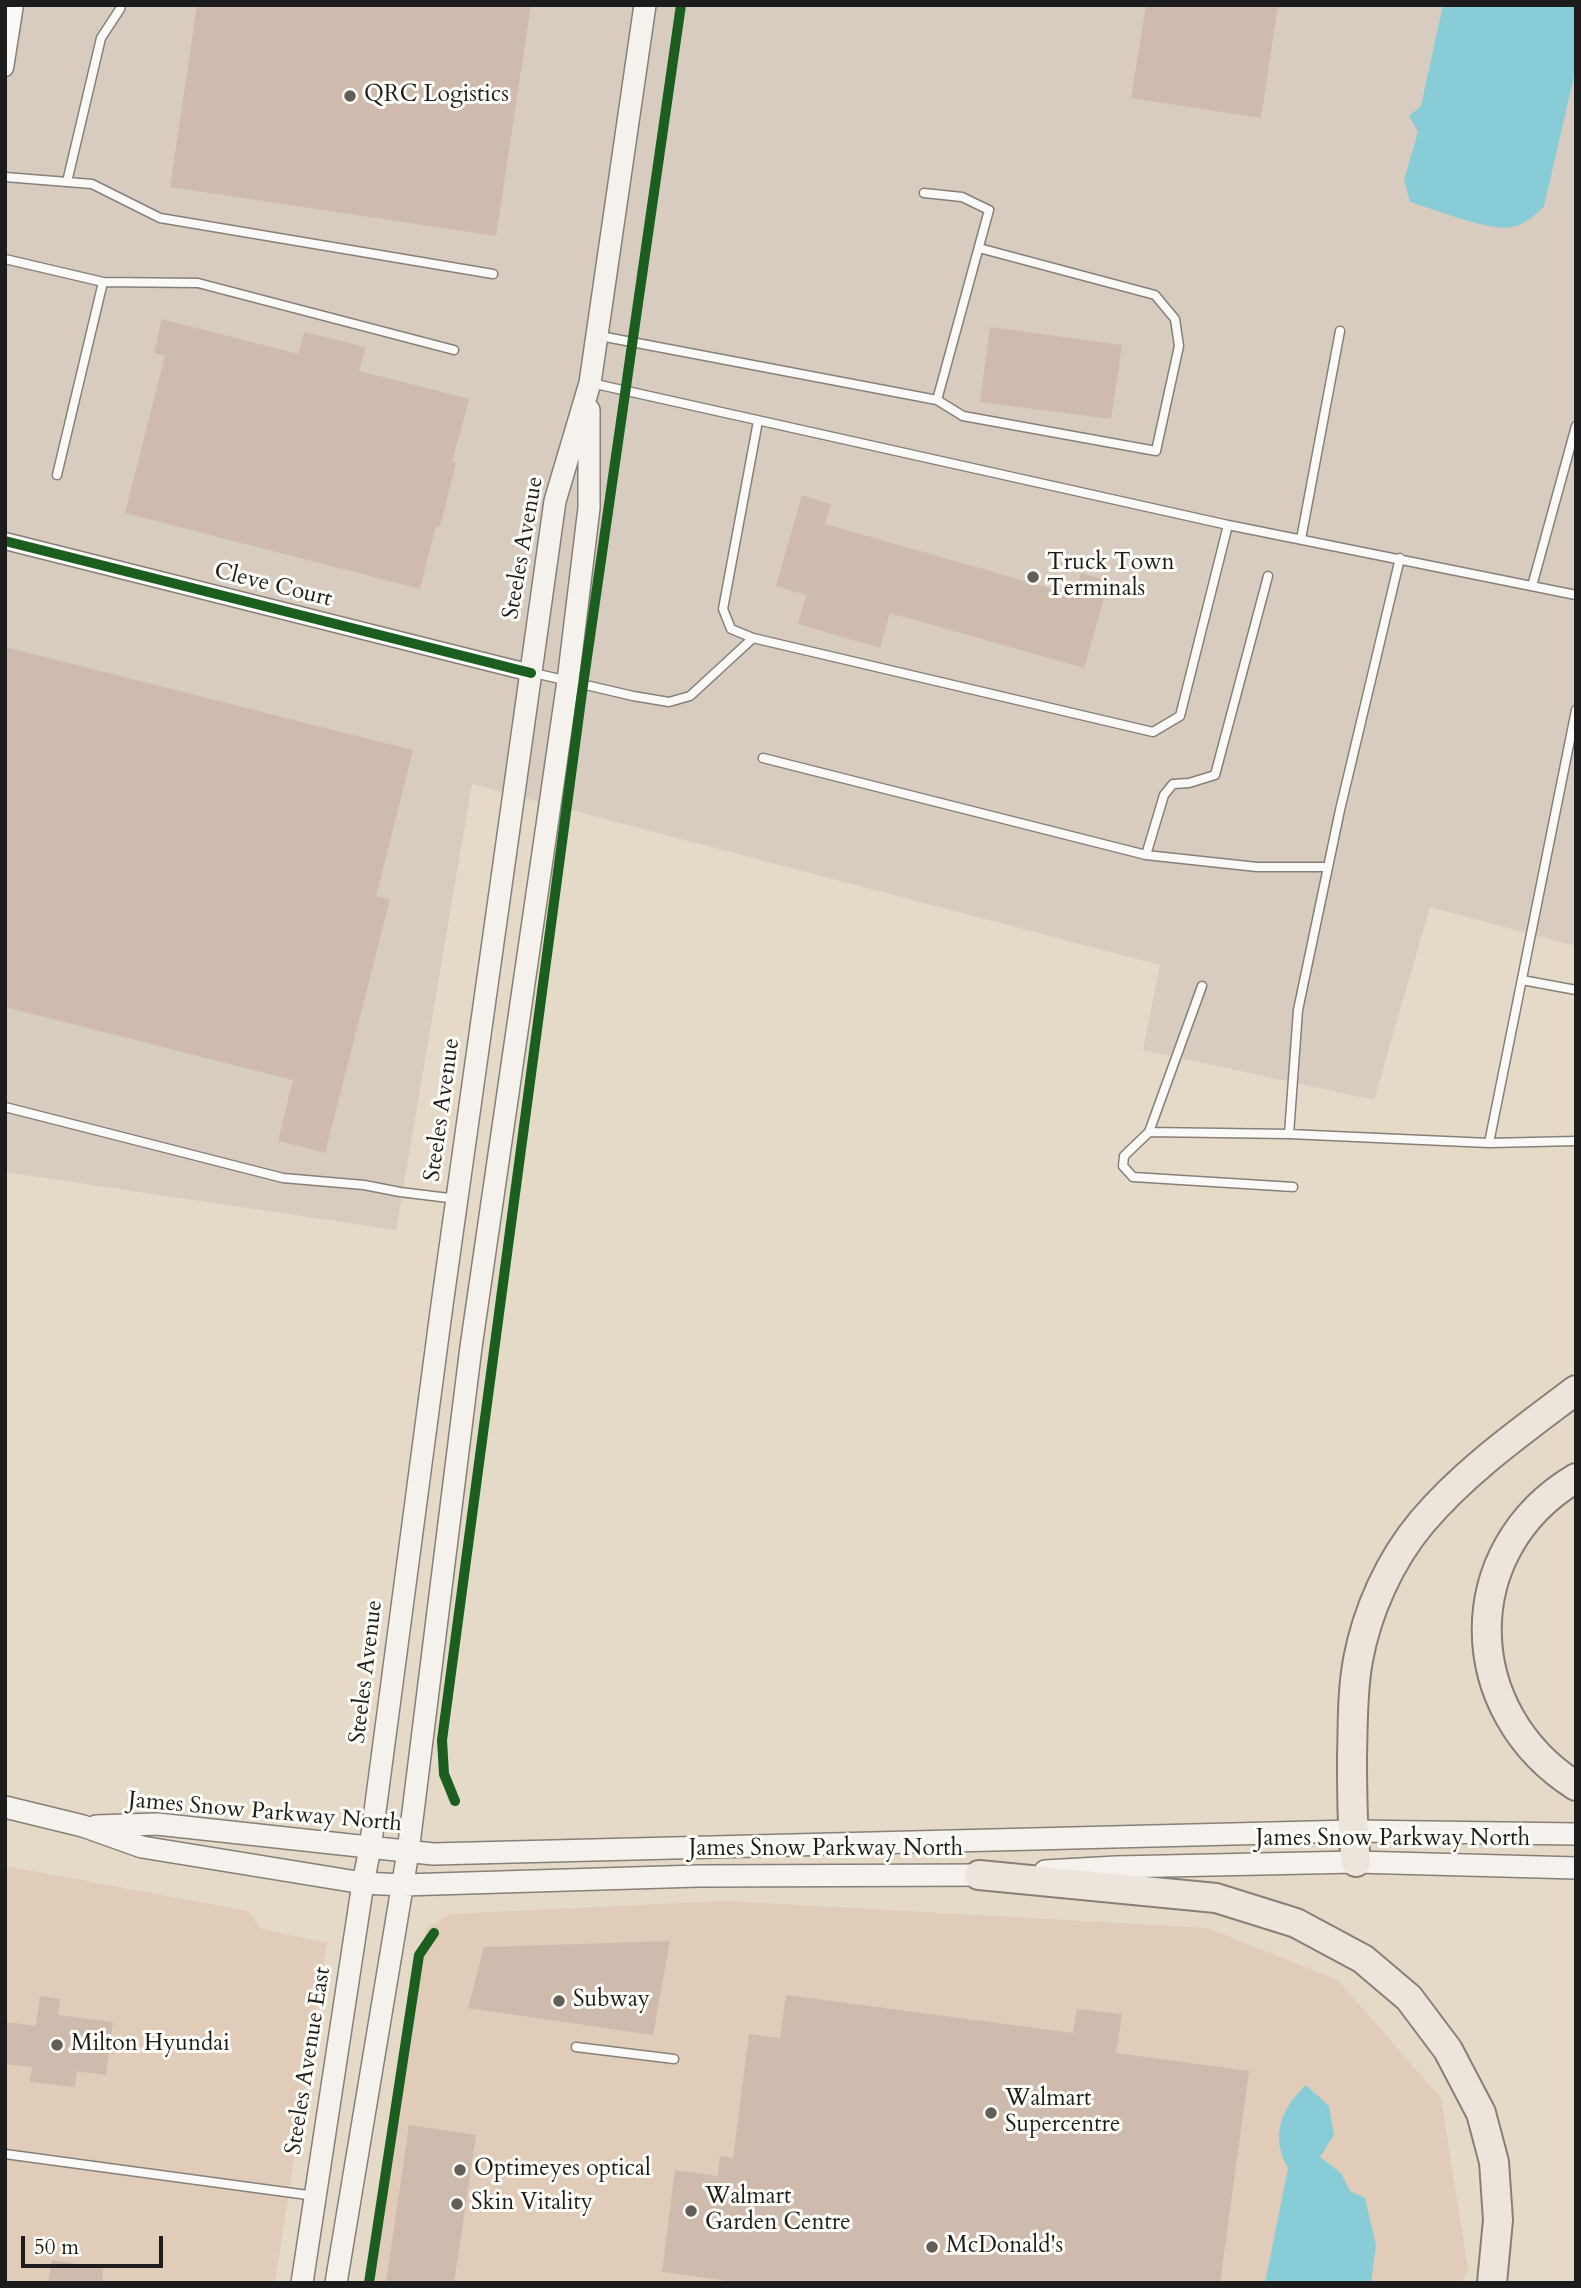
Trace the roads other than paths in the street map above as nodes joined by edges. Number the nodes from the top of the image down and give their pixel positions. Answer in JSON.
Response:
{"nodes":[{"id":1,"x":15,"y":5,"type":"edge"},
{"id":2,"x":121,"y":5,"type":"edge"},
{"id":3,"x":645,"y":5,"type":"edge"},
{"id":4,"x":5,"y":68,"type":"edge"},
{"id":5,"x":5,"y":177,"type":"edge"},
{"id":6,"x":68,"y":182,"type":"junction"},
{"id":7,"x":924,"y":193,"type":"dead end"},
{"id":8,"x":979,"y":248,"type":"junction"},
{"id":9,"x":5,"y":259,"type":"edge"},
{"id":10,"x":493,"y":274,"type":"dead end"},
{"id":11,"x":103,"y":282,"type":"junction"},
{"id":12,"x":1340,"y":331,"type":"dead end"},
{"id":13,"x":597,"y":335,"type":"junction"},
{"id":14,"x":454,"y":350,"type":"dead end"},
{"id":15,"x":590,"y":383,"type":"junction"},
{"id":16,"x":937,"y":400,"type":"junction"},
{"id":17,"x":758,"y":421,"type":"junction"},
{"id":18,"x":1576,"y":426,"type":"edge"},
{"id":19,"x":57,"y":475,"type":"dead end"},
{"id":20,"x":1228,"y":525,"type":"junction"},
{"id":21,"x":1301,"y":539,"type":"junction"},
{"id":22,"x":5,"y":541,"type":"edge"},
{"id":23,"x":1400,"y":558,"type":"junction"},
{"id":24,"x":1268,"y":576,"type":"dead end"},
{"id":25,"x":1532,"y":586,"type":"junction"},
{"id":26,"x":1576,"y":595,"type":"edge"},
{"id":27,"x":753,"y":638,"type":"junction"},
{"id":28,"x":531,"y":673,"type":"junction"},
{"id":29,"x":568,"y":681,"type":"junction"},
{"id":30,"x":1576,"y":710,"type":"edge"},
{"id":31,"x":763,"y":758,"type":"dead end"},
{"id":32,"x":1146,"y":855,"type":"junction"},
{"id":33,"x":1328,"y":867,"type":"junction"},
{"id":34,"x":1522,"y":980,"type":"junction"},
{"id":35,"x":1202,"y":986,"type":"dead end"},
{"id":36,"x":1576,"y":990,"type":"edge"},
{"id":37,"x":5,"y":1107,"type":"edge"},
{"id":38,"x":1149,"y":1132,"type":"junction"},
{"id":39,"x":1289,"y":1134,"type":"junction"},
{"id":40,"x":1576,"y":1141,"type":"edge"},
{"id":41,"x":1489,"y":1143,"type":"junction"},
{"id":42,"x":1293,"y":1187,"type":"dead end"},
{"id":43,"x":457,"y":1199,"type":"junction"},
{"id":44,"x":1576,"y":1390,"type":"edge"},
{"id":45,"x":1576,"y":1478,"type":"edge"},
{"id":46,"x":1576,"y":1786,"type":"edge"},
{"id":47,"x":5,"y":1807,"type":"edge"},
{"id":48,"x":83,"y":1826,"type":"junction"},
{"id":49,"x":1352,"y":1830,"type":"junction"},
{"id":50,"x":1576,"y":1834,"type":"edge"},
{"id":51,"x":370,"y":1849,"type":"junction"},
{"id":52,"x":408,"y":1852,"type":"junction"},
{"id":53,"x":1356,"y":1863,"type":"junction"},
{"id":54,"x":1576,"y":1868,"type":"edge"},
{"id":55,"x":978,"y":1875,"type":"junction"},
{"id":56,"x":363,"y":1883,"type":"junction"},
{"id":57,"x":403,"y":1885,"type":"junction"},
{"id":58,"x":576,"y":2047,"type":"dead end"},
{"id":59,"x":674,"y":2059,"type":"dead end"},
{"id":60,"x":5,"y":2154,"type":"edge"},
{"id":61,"x":315,"y":2196,"type":"junction"},
{"id":62,"x":302,"y":2283,"type":"edge"},
{"id":63,"x":336,"y":2283,"type":"edge"},
{"id":64,"x":1492,"y":2283,"type":"edge"}],
"edges":[{"from":1,"to":4,"type":"street"},
{"from":2,"to":6,"type":"lane"},
{"from":3,"to":13,"type":"main road","name":"Steeles Avenue"},
{"from":5,"to":6,"type":"lane"},
{"from":6,"to":10,"type":"lane"},
{"from":7,"to":8,"type":"lane"},
{"from":8,"to":16,"type":"lane"},
{"from":8,"to":16,"type":"lane"},
{"from":9,"to":11,"type":"lane"},
{"from":11,"to":14,"type":"lane"},
{"from":11,"to":19,"type":"lane"},
{"from":12,"to":21,"type":"lane"},
{"from":13,"to":15,"type":"main road","name":"Steeles Avenue"},
{"from":13,"to":16,"type":"lane"},
{"from":15,"to":17,"type":"lane"},
{"from":15,"to":28,"type":"main road","name":"Steeles Avenue"},
{"from":15,"to":29,"type":"main road","name":"Steeles Avenue"},
{"from":17,"to":20,"type":"lane"},
{"from":17,"to":27,"type":"lane"},
{"from":18,"to":25,"type":"lane"},
{"from":20,"to":21,"type":"lane"},
{"from":20,"to":27,"type":"lane"},
{"from":21,"to":23,"type":"lane"},
{"from":22,"to":28,"type":"street","name":"Cleve Court"},
{"from":23,"to":25,"type":"lane"},
{"from":23,"to":33,"type":"lane"},
{"from":24,"to":32,"type":"lane"},
{"from":25,"to":26,"type":"lane"},
{"from":27,"to":29,"type":"lane"},
{"from":28,"to":29,"type":"lane"},
{"from":28,"to":43,"type":"main road","name":"Steeles Avenue"},
{"from":29,"to":52,"type":"main road","name":"Steeles Avenue"},
{"from":30,"to":34,"type":"lane"},
{"from":31,"to":32,"type":"lane"},
{"from":32,"to":33,"type":"lane"},
{"from":33,"to":39,"type":"lane"},
{"from":34,"to":36,"type":"lane"},
{"from":34,"to":41,"type":"lane"},
{"from":35,"to":38,"type":"lane"},
{"from":37,"to":43,"type":"lane"},
{"from":38,"to":39,"type":"lane"},
{"from":38,"to":42,"type":"lane"},
{"from":39,"to":41,"type":"lane"},
{"from":40,"to":41,"type":"lane"},
{"from":43,"to":51,"type":"main road","name":"Steeles Avenue"},
{"from":44,"to":49,"type":"highway"},
{"from":45,"to":46,"type":"highway"},
{"from":47,"to":48,"type":"main road","name":"James Snow Parkway North"},
{"from":48,"to":51,"type":"main road","name":"James Snow Parkway North"},
{"from":48,"to":56,"type":"main road","name":"James Snow Parkway North"},
{"from":49,"to":50,"type":"main road","name":"James Snow Parkway North"},
{"from":49,"to":52,"type":"main road","name":"James Snow Parkway North"},
{"from":49,"to":53,"type":"highway"},
{"from":51,"to":52,"type":"main road","name":"James Snow Parkway North"},
{"from":51,"to":56,"type":"main road","name":"Steeles Avenue East"},
{"from":52,"to":57,"type":"main road"},
{"from":53,"to":54,"type":"main road","name":"James Snow Parkway North"},
{"from":53,"to":55,"type":"main road","name":"James Snow Parkway North"},
{"from":55,"to":57,"type":"main road","name":"James Snow Parkway North"},
{"from":55,"to":64,"type":"highway"},
{"from":56,"to":57,"type":"main road","name":"James Snow Parkway North"},
{"from":56,"to":61,"type":"main road","name":"Steeles Avenue East"},
{"from":57,"to":63,"type":"main road"},
{"from":58,"to":59,"type":"lane"},
{"from":60,"to":61,"type":"lane"},
{"from":61,"to":62,"type":"main road","name":"Steeles Avenue East"}]}
